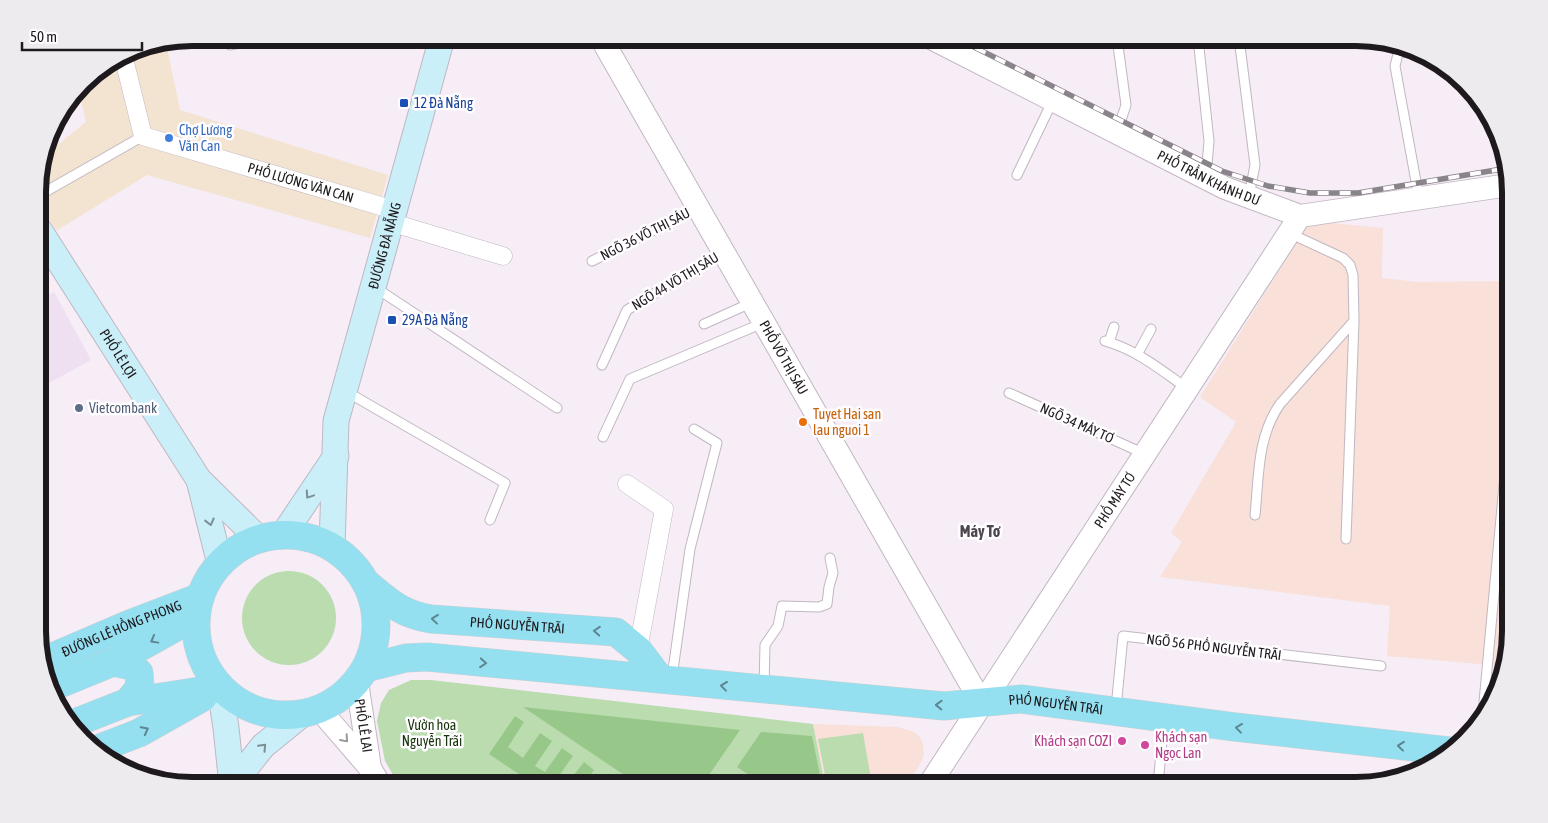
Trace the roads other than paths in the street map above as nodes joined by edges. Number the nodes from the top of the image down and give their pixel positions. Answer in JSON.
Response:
{"nodes":[{"id":1,"x":440,"y":46,"type":"edge"},
{"id":2,"x":606,"y":46,"type":"edge"},
{"id":3,"x":947,"y":46,"type":"edge"},
{"id":4,"x":1118,"y":46,"type":"edge"},
{"id":5,"x":1199,"y":46,"type":"edge"},
{"id":6,"x":1240,"y":46,"type":"edge"},
{"id":7,"x":1400,"y":53,"type":"edge"},
{"id":8,"x":126,"y":62,"type":"edge"},
{"id":9,"x":1053,"y":99,"type":"junction"},
{"id":10,"x":1117,"y":132,"type":"junction"},
{"id":11,"x":143,"y":136,"type":"junction"},
{"id":12,"x":1017,"y":175,"type":"dead end"},
{"id":13,"x":1206,"y":178,"type":"junction"},
{"id":14,"x":1502,"y":185,"type":"edge"},
{"id":15,"x":47,"y":191,"type":"edge"},
{"id":16,"x":1249,"y":197,"type":"junction"},
{"id":17,"x":1419,"y":198,"type":"junction"},
{"id":18,"x":698,"y":208,"type":"junction"},
{"id":19,"x":392,"y":216,"type":"junction"},
{"id":20,"x":1294,"y":225,"type":"junction"},
{"id":21,"x":47,"y":242,"type":"edge"},
{"id":22,"x":723,"y":252,"type":"junction"},
{"id":23,"x":503,"y":256,"type":"dead end"},
{"id":24,"x":592,"y":260,"type":"dead end"},
{"id":25,"x":373,"y":287,"type":"junction"},
{"id":26,"x":753,"y":302,"type":"junction"},
{"id":27,"x":1354,"y":321,"type":"junction"},
{"id":28,"x":763,"y":323,"type":"junction"},
{"id":29,"x":704,"y":324,"type":"dead end"},
{"id":30,"x":1114,"y":327,"type":"dead end"},
{"id":31,"x":1151,"y":329,"type":"dead end"},
{"id":32,"x":1138,"y":354,"type":"junction"},
{"id":33,"x":602,"y":365,"type":"dead end"},
{"id":34,"x":1188,"y":389,"type":"junction"},
{"id":35,"x":344,"y":391,"type":"junction"},
{"id":36,"x":1009,"y":393,"type":"dead end"},
{"id":37,"x":557,"y":408,"type":"dead end"},
{"id":38,"x":694,"y":429,"type":"dead end"},
{"id":39,"x":603,"y":437,"type":"dead end"},
{"id":40,"x":1146,"y":454,"type":"junction"},
{"id":41,"x":336,"y":456,"type":"junction"},
{"id":42,"x":200,"y":480,"type":"junction"},
{"id":43,"x":627,"y":484,"type":"dead end"},
{"id":44,"x":1502,"y":507,"type":"edge"},
{"id":45,"x":1255,"y":515,"type":"dead end"},
{"id":46,"x":490,"y":520,"type":"dead end"},
{"id":47,"x":271,"y":537,"type":"junction"},
{"id":48,"x":1346,"y":539,"type":"dead end"},
{"id":49,"x":332,"y":547,"type":"junction"},
{"id":50,"x":830,"y":558,"type":"dead end"},
{"id":51,"x":220,"y":564,"type":"junction"},
{"id":52,"x":366,"y":583,"type":"junction"},
{"id":53,"x":198,"y":606,"type":"junction"},
{"id":54,"x":638,"y":650,"type":"junction"},
{"id":55,"x":49,"y":658,"type":"edge"},
{"id":56,"x":113,"y":662,"type":"junction"},
{"id":57,"x":1381,"y":666,"type":"dead end"},
{"id":58,"x":362,"y":675,"type":"junction"},
{"id":59,"x":666,"y":679,"type":"junction"},
{"id":60,"x":56,"y":685,"type":"edge"},
{"id":61,"x":220,"y":688,"type":"junction"},
{"id":62,"x":764,"y":689,"type":"junction"},
{"id":63,"x":1484,"y":700,"type":"edge"},
{"id":64,"x":128,"y":702,"type":"junction"},
{"id":65,"x":981,"y":702,"type":"junction"},
{"id":66,"x":311,"y":712,"type":"junction"},
{"id":67,"x":1116,"y":712,"type":"junction"},
{"id":68,"x":1164,"y":718,"type":"junction"},
{"id":69,"x":78,"y":722,"type":"edge"},
{"id":70,"x":103,"y":747,"type":"edge"},
{"id":71,"x":1435,"y":753,"type":"edge"},
{"id":72,"x":934,"y":776,"type":"edge"},
{"id":73,"x":1159,"y":776,"type":"edge"},
{"id":74,"x":231,"y":777,"type":"edge"},
{"id":75,"x":239,"y":777,"type":"edge"},
{"id":76,"x":375,"y":777,"type":"edge"}],
"edges":[{"from":1,"to":19,"type":"main road","name":"ĐƯỜNG ĐÀ NẴNG"},
{"from":2,"to":18,"type":"street","name":"PHỐ VÕ THỊ SÁU"},
{"from":3,"to":9,"type":"street","name":"PHỐ TRẦN KHÁNH DƯ"},
{"from":4,"to":10,"type":"lane"},
{"from":5,"to":13,"type":"lane"},
{"from":6,"to":16,"type":"lane"},
{"from":7,"to":17,"type":"lane"},
{"from":8,"to":11,"type":"street"},
{"from":9,"to":10,"type":"street","name":"PHỐ TRẦN KHÁNH DƯ"},
{"from":9,"to":12,"type":"lane"},
{"from":10,"to":13,"type":"street","name":"PHỐ TRẦN KHÁNH DƯ"},
{"from":11,"to":15,"type":"lane"},
{"from":11,"to":19,"type":"street","name":"PHỐ LƯƠNG VĂN CAN"},
{"from":13,"to":16,"type":"street","name":"PHỐ TRẦN KHÁNH DƯ"},
{"from":14,"to":17,"type":"street","name":"PHỐ TRẦN KHÁNH DƯ"},
{"from":16,"to":20,"type":"street","name":"PHỐ TRẦN KHÁNH DƯ"},
{"from":17,"to":20,"type":"street","name":"PHỐ TRẦN KHÁNH DƯ"},
{"from":18,"to":22,"type":"street","name":"PHỐ VÕ THỊ SÁU"},
{"from":18,"to":24,"type":"lane","name":"NGÕ 36 VÕ THỊ SÁU"},
{"from":19,"to":23,"type":"street","name":"PHỐ LƯƠNG VĂN CAN"},
{"from":19,"to":25,"type":"main road","name":"ĐƯỜNG ĐÀ NẴNG"},
{"from":20,"to":27,"type":"lane"},
{"from":20,"to":34,"type":"street","name":"PHỐ MÁY TƠ"},
{"from":21,"to":42,"type":"main road","name":"PHỐ LÊ LỢI"},
{"from":22,"to":26,"type":"street","name":"PHỐ VÕ THỊ SÁU"},
{"from":22,"to":33,"type":"lane","name":"NGÕ 44 VÕ THỊ SÁU"},
{"from":25,"to":35,"type":"main road","name":"ĐƯỜNG ĐÀ NẴNG"},
{"from":25,"to":37,"type":"lane"},
{"from":26,"to":28,"type":"street","name":"PHỐ VÕ THỊ SÁU"},
{"from":26,"to":29,"type":"lane"},
{"from":27,"to":45,"type":"lane"},
{"from":27,"to":48,"type":"lane"},
{"from":28,"to":39,"type":"lane"},
{"from":28,"to":65,"type":"street","name":"PHỐ VÕ THỊ SÁU"},
{"from":30,"to":32,"type":"lane"},
{"from":31,"to":32,"type":"lane"},
{"from":32,"to":34,"type":"lane"},
{"from":34,"to":40,"type":"street","name":"PHỐ MÁY TƠ"},
{"from":35,"to":41,"type":"main road","name":"ĐƯỜNG ĐÀ NẴNG"},
{"from":35,"to":46,"type":"lane"},
{"from":36,"to":40,"type":"lane","name":"NGÕ 34 MÁY TƠ"},
{"from":38,"to":59,"type":"lane"},
{"from":40,"to":65,"type":"street","name":"PHỐ MÁY TƠ"},
{"from":41,"to":47,"type":"main road","one_way":true},
{"from":41,"to":49,"type":"main road","name":"ĐƯỜNG ĐÀ NẴNG"},
{"from":42,"to":47,"type":"main road","name":"PHỐ LÊ LỢI"},
{"from":42,"to":51,"type":"main road","name":"PHỐ LÊ LỢI","one_way":true},
{"from":43,"to":54,"type":"street"},
{"from":44,"to":63,"type":"lane"},
{"from":47,"to":49,"type":"main road"},
{"from":47,"to":51,"type":"main road"},
{"from":49,"to":52,"type":"main road"},
{"from":50,"to":62,"type":"lane"},
{"from":51,"to":53,"type":"main road"},
{"from":54,"to":52,"type":"main road","name":"PHỐ NGUYỄN TRÃI","one_way":true},
{"from":52,"to":58,"type":"main road"},
{"from":53,"to":55,"type":"main road","name":"ĐƯỜNG LÊ HỒNG PHONG"},
{"from":53,"to":56,"type":"main road","name":"ĐƯỜNG LÊ HỒNG PHONG","one_way":true},
{"from":53,"to":61,"type":"main road"},
{"from":54,"to":59,"type":"main road","name":"PHỐ NGUYỄN TRÃI"},
{"from":56,"to":60,"type":"main road","name":"ĐƯỜNG LÊ HỒNG PHONG"},
{"from":56,"to":64,"type":"main road"},
{"from":57,"to":67,"type":"lane","name":"NGÕ 56 PHỐ NGUYỄN TRÃI"},
{"from":58,"to":59,"type":"main road","name":"PHỐ NGUYỄN TRÃI","one_way":true},
{"from":58,"to":66,"type":"main road"},
{"from":58,"to":76,"type":"street","name":"PHỐ LÊ LAI"},
{"from":62,"to":59,"type":"main road","name":"PHỐ NGUYỄN TRÃI","one_way":true},
{"from":61,"to":64,"type":"main road"},
{"from":61,"to":66,"type":"main road"},
{"from":70,"to":61,"type":"main road","one_way":true},
{"from":61,"to":74,"type":"main road"},
{"from":65,"to":62,"type":"main road","name":"PHỐ NGUYỄN TRÃI","one_way":true},
{"from":64,"to":69,"type":"main road"},
{"from":65,"to":67,"type":"main road","name":"PHỐ NGUYỄN TRÃI"},
{"from":65,"to":72,"type":"street","name":"PHỐ MÁY TƠ"},
{"from":75,"to":66,"type":"main road","one_way":true},
{"from":66,"to":76,"type":"street","name":"PHỐ LÊ LAI","one_way":true},
{"from":67,"to":68,"type":"main road","name":"PHỐ NGUYỄN TRÃI"},
{"from":71,"to":68,"type":"main road","name":"PHỐ NGUYỄN TRÃI","one_way":true},
{"from":68,"to":73,"type":"lane"}]}
